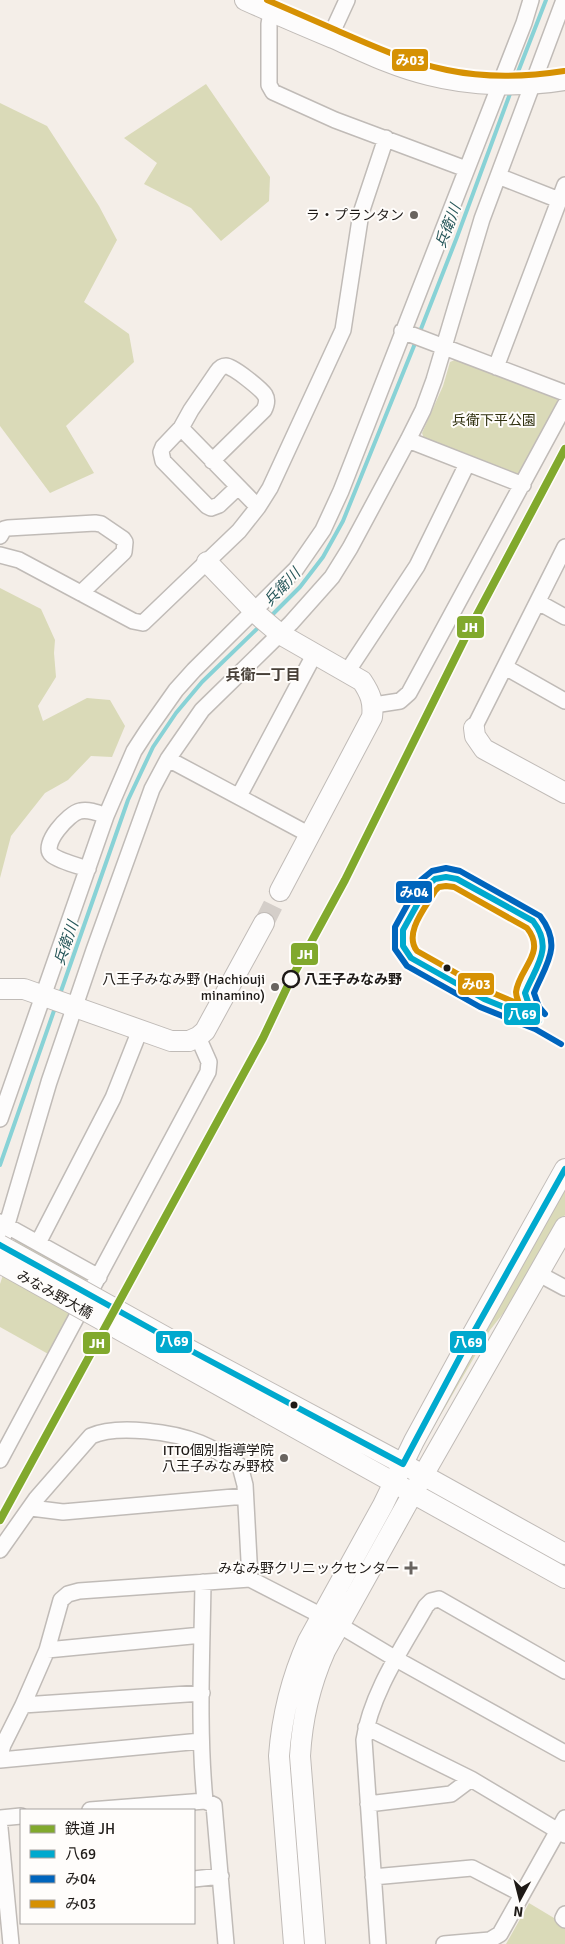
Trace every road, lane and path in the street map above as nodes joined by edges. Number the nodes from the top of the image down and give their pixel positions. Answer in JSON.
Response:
{"nodes":[{"id":1,"x":246,"y":0,"type":"edge"},
{"id":2,"x":347,"y":0,"type":"edge"},
{"id":3,"x":530,"y":1,"type":"edge"},
{"id":4,"x":564,"y":1,"type":"edge"},
{"id":5,"x":271,"y":12,"type":"junction"},
{"id":6,"x":330,"y":37,"type":"junction"},
{"id":7,"x":565,"y":80,"type":"edge"},
{"id":8,"x":515,"y":84,"type":"junction"},
{"id":9,"x":386,"y":138,"type":"junction"},
{"id":10,"x":466,"y":169,"type":"junction"},
{"id":11,"x":498,"y":176,"type":"junction"},
{"id":12,"x":565,"y":185,"type":"edge"},
{"id":13,"x":559,"y":200,"type":"junction"},
{"id":14,"x":405,"y":332,"type":"junction"},
{"id":15,"x":444,"y":347,"type":"junction"},
{"id":16,"x":496,"y":367,"type":"junction"},
{"id":17,"x":565,"y":393,"type":"edge"},
{"id":18,"x":565,"y":405,"type":"edge"},
{"id":19,"x":181,"y":428,"type":"junction"},
{"id":20,"x":408,"y":440,"type":"junction"},
{"id":21,"x":212,"y":461,"type":"junction"},
{"id":22,"x":467,"y":464,"type":"junction"},
{"id":23,"x":523,"y":485,"type":"junction"},
{"id":24,"x":238,"y":487,"type":"junction"},
{"id":25,"x":258,"y":508,"type":"junction"},
{"id":26,"x":0,"y":536,"type":"edge"},
{"id":27,"x":565,"y":547,"type":"edge"},
{"id":28,"x":0,"y":556,"type":"edge"},
{"id":29,"x":207,"y":562,"type":"junction"},
{"id":30,"x":81,"y":593,"type":"junction"},
{"id":31,"x":538,"y":602,"type":"junction"},
{"id":32,"x":565,"y":617,"type":"edge"},
{"id":33,"x":266,"y":622,"type":"junction"},
{"id":34,"x":314,"y":654,"type":"junction"},
{"id":35,"x":505,"y":667,"type":"junction"},
{"id":36,"x":347,"y":672,"type":"junction"},
{"id":37,"x":565,"y":701,"type":"edge"},
{"id":38,"x":374,"y":706,"type":"junction"},
{"id":39,"x":474,"y":728,"type":"joint"},
{"id":40,"x":168,"y":759,"type":"junction"},
{"id":41,"x":565,"y":794,"type":"edge"},
{"id":42,"x":239,"y":796,"type":"junction"},
{"id":43,"x":106,"y":816,"type":"junction"},
{"id":44,"x":310,"y":835,"type":"junction"},
{"id":45,"x":88,"y":869,"type":"junction"},
{"id":46,"x":280,"y":891,"type":"tunnel mouth"},
{"id":47,"x":264,"y":923,"type":"tunnel mouth"},
{"id":48,"x":0,"y":989,"type":"edge"},
{"id":49,"x":57,"y":1000,"type":"junction"},
{"id":50,"x":140,"y":1030,"type":"junction"},
{"id":51,"x":198,"y":1037,"type":"junction"},
{"id":52,"x":0,"y":1119,"type":"edge"},
{"id":53,"x":565,"y":1169,"type":"edge"},
{"id":54,"x":3,"y":1224,"type":"edge"},
{"id":55,"x":565,"y":1227,"type":"edge"},
{"id":56,"x":38,"y":1243,"type":"junction"},
{"id":57,"x":0,"y":1247,"type":"edge"},
{"id":58,"x":0,"y":1263,"type":"edge"},
{"id":59,"x":539,"y":1274,"type":"junction"},
{"id":60,"x":99,"y":1277,"type":"junction"},
{"id":61,"x":565,"y":1288,"type":"edge"},
{"id":62,"x":167,"y":1347,"type":"junction"},
{"id":63,"x":0,"y":1460,"type":"edge"},
{"id":64,"x":403,"y":1464,"type":"junction"},
{"id":65,"x":423,"y":1475,"type":"junction"},
{"id":66,"x":394,"y":1482,"type":"junction"},
{"id":67,"x":413,"y":1493,"type":"junction"},
{"id":68,"x":245,"y":1496,"type":"junction"},
{"id":69,"x":31,"y":1508,"type":"junction"},
{"id":70,"x":0,"y":1550,"type":"edge"},
{"id":71,"x":565,"y":1554,"type":"edge"},
{"id":72,"x":565,"y":1578,"type":"edge"},
{"id":73,"x":250,"y":1579,"type":"junction"},
{"id":74,"x":203,"y":1582,"type":"junction"},
{"id":75,"x":331,"y":1621,"type":"junction"},
{"id":76,"x":202,"y":1636,"type":"junction"},
{"id":77,"x":47,"y":1650,"type":"junction"},
{"id":78,"x":396,"y":1660,"type":"junction"},
{"id":79,"x":565,"y":1671,"type":"edge"},
{"id":80,"x":202,"y":1693,"type":"junction"},
{"id":81,"x":23,"y":1705,"type":"junction"},
{"id":82,"x":366,"y":1727,"type":"junction"},
{"id":83,"x":201,"y":1742,"type":"junction"},
{"id":84,"x":565,"y":1753,"type":"edge"},
{"id":85,"x":0,"y":1755,"type":"edge"},
{"id":86,"x":0,"y":1760,"type":"edge"},
{"id":87,"x":471,"y":1779,"type":"junction"},
{"id":88,"x":206,"y":1801,"type":"junction"},
{"id":89,"x":368,"y":1804,"type":"junction"},
{"id":90,"x":103,"y":1809,"type":"edge"},
{"id":91,"x":20,"y":1816,"type":"edge"},
{"id":92,"x":0,"y":1818,"type":"edge"},
{"id":93,"x":0,"y":1828,"type":"edge"},
{"id":94,"x":563,"y":1828,"type":"edge"},
{"id":95,"x":221,"y":1876,"type":"junction"},
{"id":96,"x":373,"y":1877,"type":"junction"},
{"id":97,"x":195,"y":1879,"type":"edge"},
{"id":98,"x":10,"y":1894,"type":"edge"},
{"id":99,"x":522,"y":1894,"type":"junction"},
{"id":100,"x":565,"y":1914,"type":"edge"},
{"id":101,"x":565,"y":1920,"type":"edge"},
{"id":102,"x":11,"y":1944,"type":"edge"},
{"id":103,"x":226,"y":1944,"type":"edge"},
{"id":104,"x":294,"y":1944,"type":"edge"},
{"id":105,"x":315,"y":1944,"type":"edge"},
{"id":106,"x":378,"y":1944,"type":"edge"},
{"id":107,"x":444,"y":1944,"type":"edge"}],
"edges":[{"from":1,"to":5,"type":"street"},
{"from":2,"to":6,"type":"street"},
{"from":3,"to":8,"type":"street"},
{"from":4,"to":8,"type":"street"},
{"from":5,"to":6,"type":"street"},
{"from":5,"to":9,"type":"street"},
{"from":6,"to":8,"type":"street"},
{"from":7,"to":8,"type":"street"},
{"from":8,"to":10,"type":"street"},
{"from":8,"to":11,"type":"street"},
{"from":9,"to":10,"type":"street"},
{"from":9,"to":25,"type":"street"},
{"from":10,"to":14,"type":"street"},
{"from":11,"to":13,"type":"street"},
{"from":11,"to":15,"type":"street"},
{"from":12,"to":13,"type":"street"},
{"from":13,"to":16,"type":"street"},
{"from":14,"to":15,"type":"street"},
{"from":14,"to":33,"type":"street"},
{"from":15,"to":16,"type":"street"},
{"from":15,"to":20,"type":"street"},
{"from":16,"to":17,"type":"street"},
{"from":18,"to":23,"type":"street"},
{"from":19,"to":21,"type":"street"},
{"from":19,"to":21,"type":"street"},
{"from":19,"to":24,"type":"street"},
{"from":20,"to":22,"type":"street"},
{"from":20,"to":33,"type":"street"},
{"from":21,"to":24,"type":"street"},
{"from":22,"to":23,"type":"street"},
{"from":22,"to":36,"type":"street"},
{"from":23,"to":38,"type":"street"},
{"from":24,"to":25,"type":"street"},
{"from":25,"to":29,"type":"street"},
{"from":26,"to":30,"type":"street"},
{"from":27,"to":31,"type":"street"},
{"from":28,"to":30,"type":"street"},
{"from":29,"to":30,"type":"street"},
{"from":29,"to":33,"type":"street"},
{"from":31,"to":32,"type":"street"},
{"from":31,"to":35,"type":"street"},
{"from":33,"to":34,"type":"street"},
{"from":33,"to":40,"type":"street"},
{"from":33,"to":43,"type":"street"},
{"from":34,"to":36,"type":"street"},
{"from":34,"to":42,"type":"street"},
{"from":35,"to":37,"type":"street"},
{"from":35,"to":39,"type":"street"},
{"from":36,"to":38,"type":"street"},
{"from":38,"to":44,"type":"street"},
{"from":39,"to":41,"type":"street"},
{"from":40,"to":42,"type":"street"},
{"from":40,"to":49,"type":"street"},
{"from":42,"to":44,"type":"street"},
{"from":43,"to":45,"type":"street"},
{"from":43,"to":45,"type":"street"},
{"from":44,"to":46,"type":"street"},
{"from":45,"to":49,"type":"street"},
{"from":47,"to":51,"type":"street"},
{"from":48,"to":49,"type":"street"},
{"from":49,"to":50,"type":"street"},
{"from":49,"to":52,"type":"street"},
{"from":49,"to":54,"type":"street"},
{"from":50,"to":51,"type":"street"},
{"from":50,"to":56,"type":"street"},
{"from":51,"to":60,"type":"street"},
{"from":53,"to":64,"type":"street"},
{"from":54,"to":56,"type":"street"},
{"from":54,"to":57,"type":"street"},
{"from":55,"to":59,"type":"street"},
{"from":56,"to":60,"type":"street"},
{"from":57,"to":62,"type":"street","name":"みなみ野大橋","bridge":true},
{"from":58,"to":62,"type":"street","name":"みなみ野大橋","bridge":true},
{"from":59,"to":61,"type":"street"},
{"from":59,"to":65,"type":"street"},
{"from":60,"to":63,"type":"street"},
{"from":62,"to":64,"type":"street"},
{"from":62,"to":66,"type":"street"},
{"from":64,"to":65,"type":"street"},
{"from":64,"to":66,"type":"street"},
{"from":65,"to":67,"type":"street"},
{"from":65,"to":71,"type":"street"},
{"from":66,"to":67,"type":"street"},
{"from":66,"to":75,"type":"street"},
{"from":67,"to":72,"type":"street"},
{"from":67,"to":75,"type":"street"},
{"from":68,"to":69,"type":"street"},
{"from":68,"to":69,"type":"street"},
{"from":68,"to":73,"type":"street"},
{"from":69,"to":70,"type":"street"},
{"from":73,"to":74,"type":"street"},
{"from":73,"to":75,"type":"street"},
{"from":74,"to":76,"type":"street"},
{"from":74,"to":77,"type":"street"},
{"from":75,"to":78,"type":"street"},
{"from":75,"to":104,"type":"street"},
{"from":75,"to":105,"type":"street"},
{"from":76,"to":77,"type":"street"},
{"from":76,"to":80,"type":"street"},
{"from":77,"to":81,"type":"street"},
{"from":78,"to":79,"type":"street"},
{"from":78,"to":82,"type":"street"},
{"from":78,"to":84,"type":"street"},
{"from":80,"to":81,"type":"street"},
{"from":80,"to":83,"type":"street"},
{"from":81,"to":85,"type":"street"},
{"from":82,"to":87,"type":"street"},
{"from":82,"to":89,"type":"street"},
{"from":83,"to":86,"type":"street"},
{"from":83,"to":88,"type":"street"},
{"from":87,"to":89,"type":"street"},
{"from":87,"to":94,"type":"street"},
{"from":88,"to":90,"type":"street"},
{"from":88,"to":95,"type":"street"},
{"from":89,"to":96,"type":"street"},
{"from":91,"to":92,"type":"street"},
{"from":93,"to":98,"type":"street"},
{"from":94,"to":99,"type":"street"},
{"from":95,"to":97,"type":"street"},
{"from":95,"to":103,"type":"street"},
{"from":96,"to":99,"type":"street"},
{"from":96,"to":106,"type":"street"},
{"from":98,"to":102,"type":"street"},
{"from":99,"to":107,"type":"street"},
{"from":100,"to":101,"type":"street"}]}
